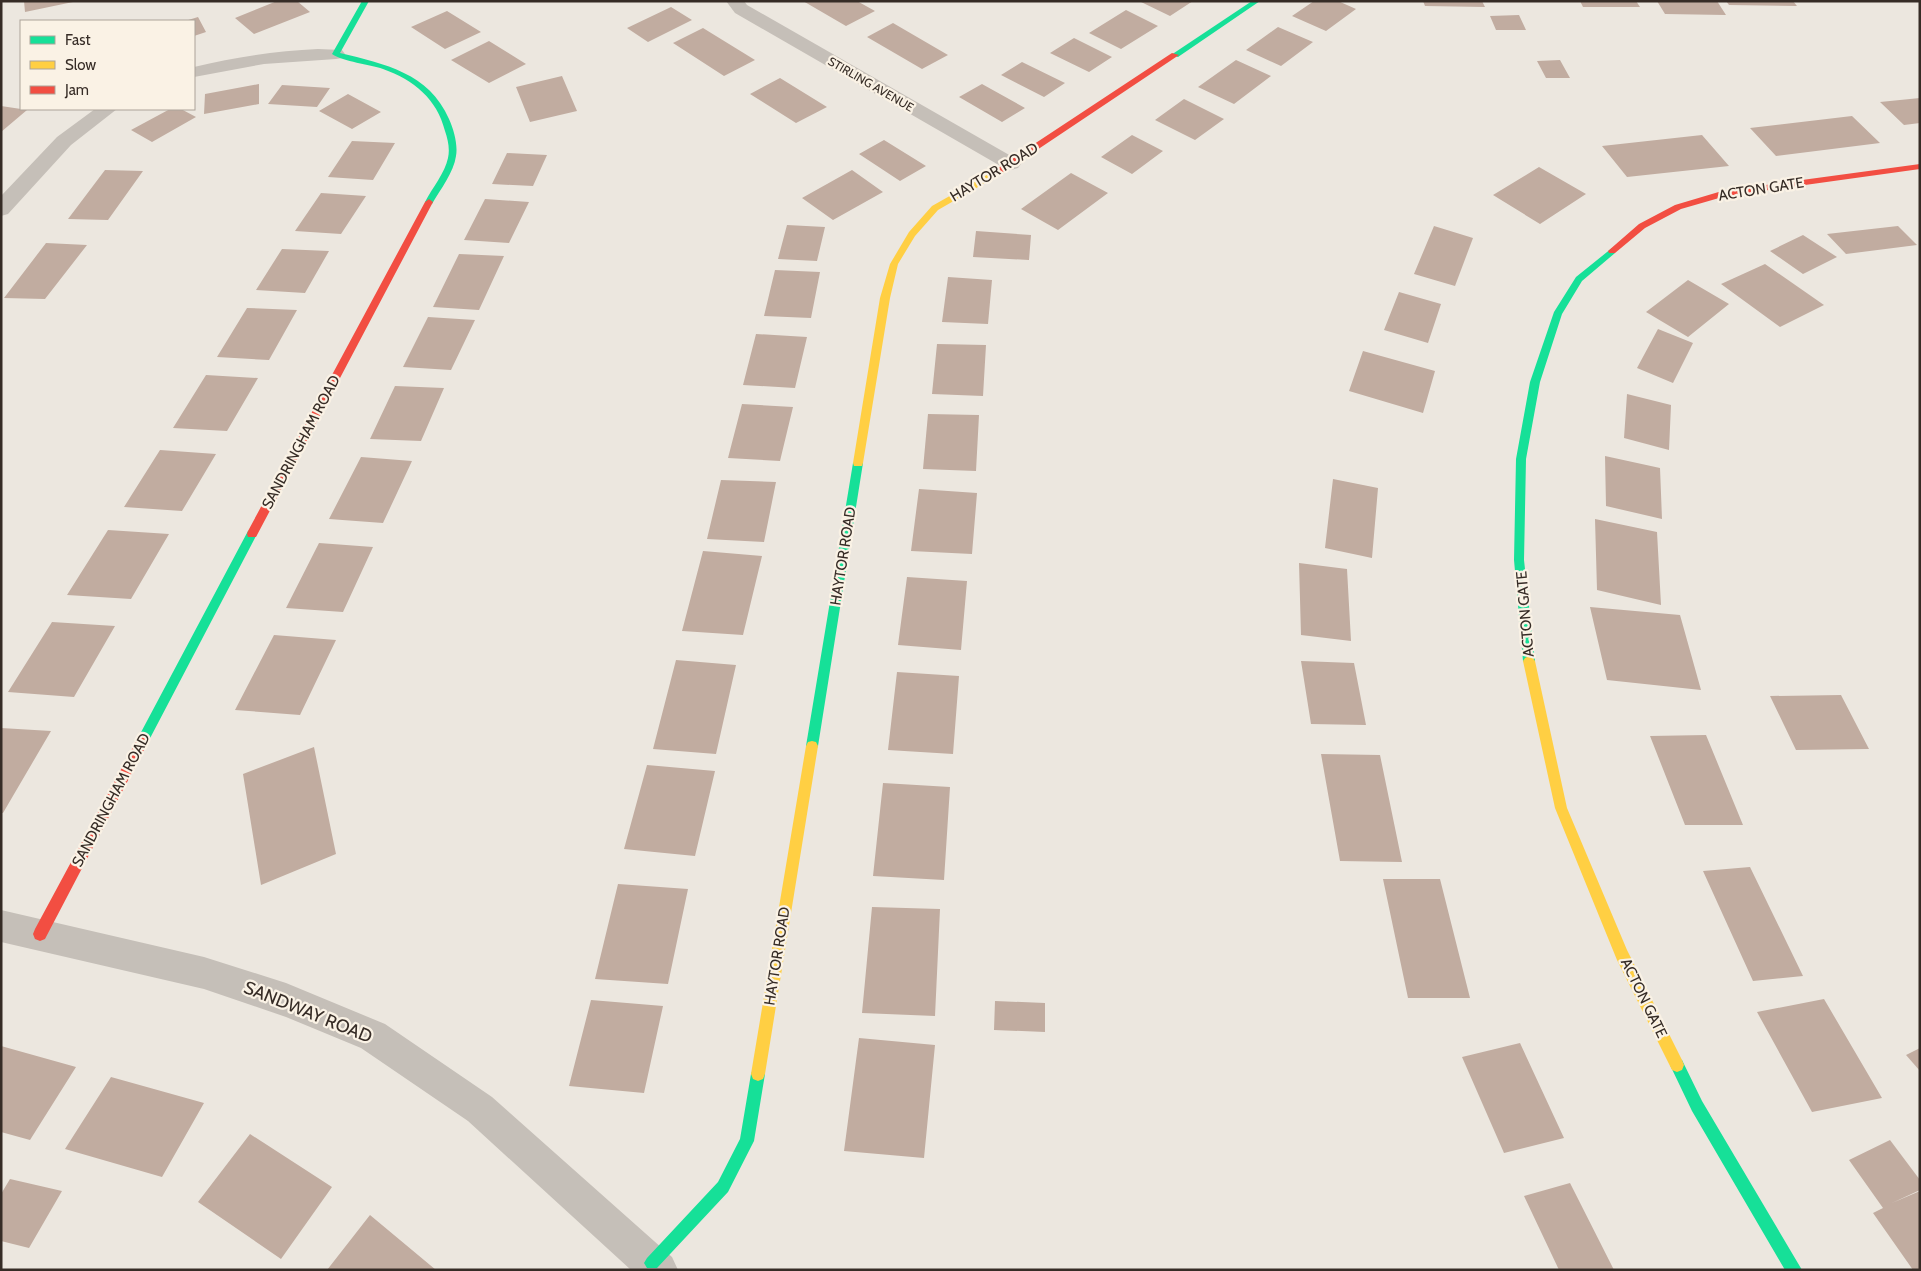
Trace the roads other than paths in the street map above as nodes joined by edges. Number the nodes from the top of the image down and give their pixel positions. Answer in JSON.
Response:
{"nodes":[{"id":1,"x":366,"y":1,"type":"edge"},
{"id":2,"x":734,"y":1,"type":"edge"},
{"id":3,"x":1256,"y":1,"type":"edge"},
{"id":4,"x":336,"y":54,"type":"junction"},
{"id":5,"x":195,"y":72,"type":"edge"},
{"id":6,"x":106,"y":110,"type":"edge"},
{"id":7,"x":1011,"y":164,"type":"junction"},
{"id":8,"x":1920,"y":166,"type":"edge"},
{"id":9,"x":1,"y":208,"type":"edge"},
{"id":10,"x":1,"y":926,"type":"edge"},
{"id":11,"x":40,"y":934,"type":"junction"},
{"id":12,"x":655,"y":1266,"type":"edge"},
{"id":13,"x":1794,"y":1270,"type":"edge"}],
"edges":[{"from":1,"to":4,"type":"street"},
{"from":2,"to":7,"type":"street","name":"STIRLING AVENUE"},
{"from":3,"to":7,"type":"street","name":"HAYTOR ROAD"},
{"from":4,"to":5,"type":"street"},
{"from":4,"to":11,"type":"street","name":"SANDRINGHAM ROAD"},
{"from":6,"to":9,"type":"street"},
{"from":7,"to":12,"type":"street","name":"HAYTOR ROAD"},
{"from":8,"to":13,"type":"street","name":"ACTON GATE"},
{"from":10,"to":11,"type":"street","name":"SANDWAY ROAD"},
{"from":11,"to":12,"type":"street","name":"SANDWAY ROAD"}]}
